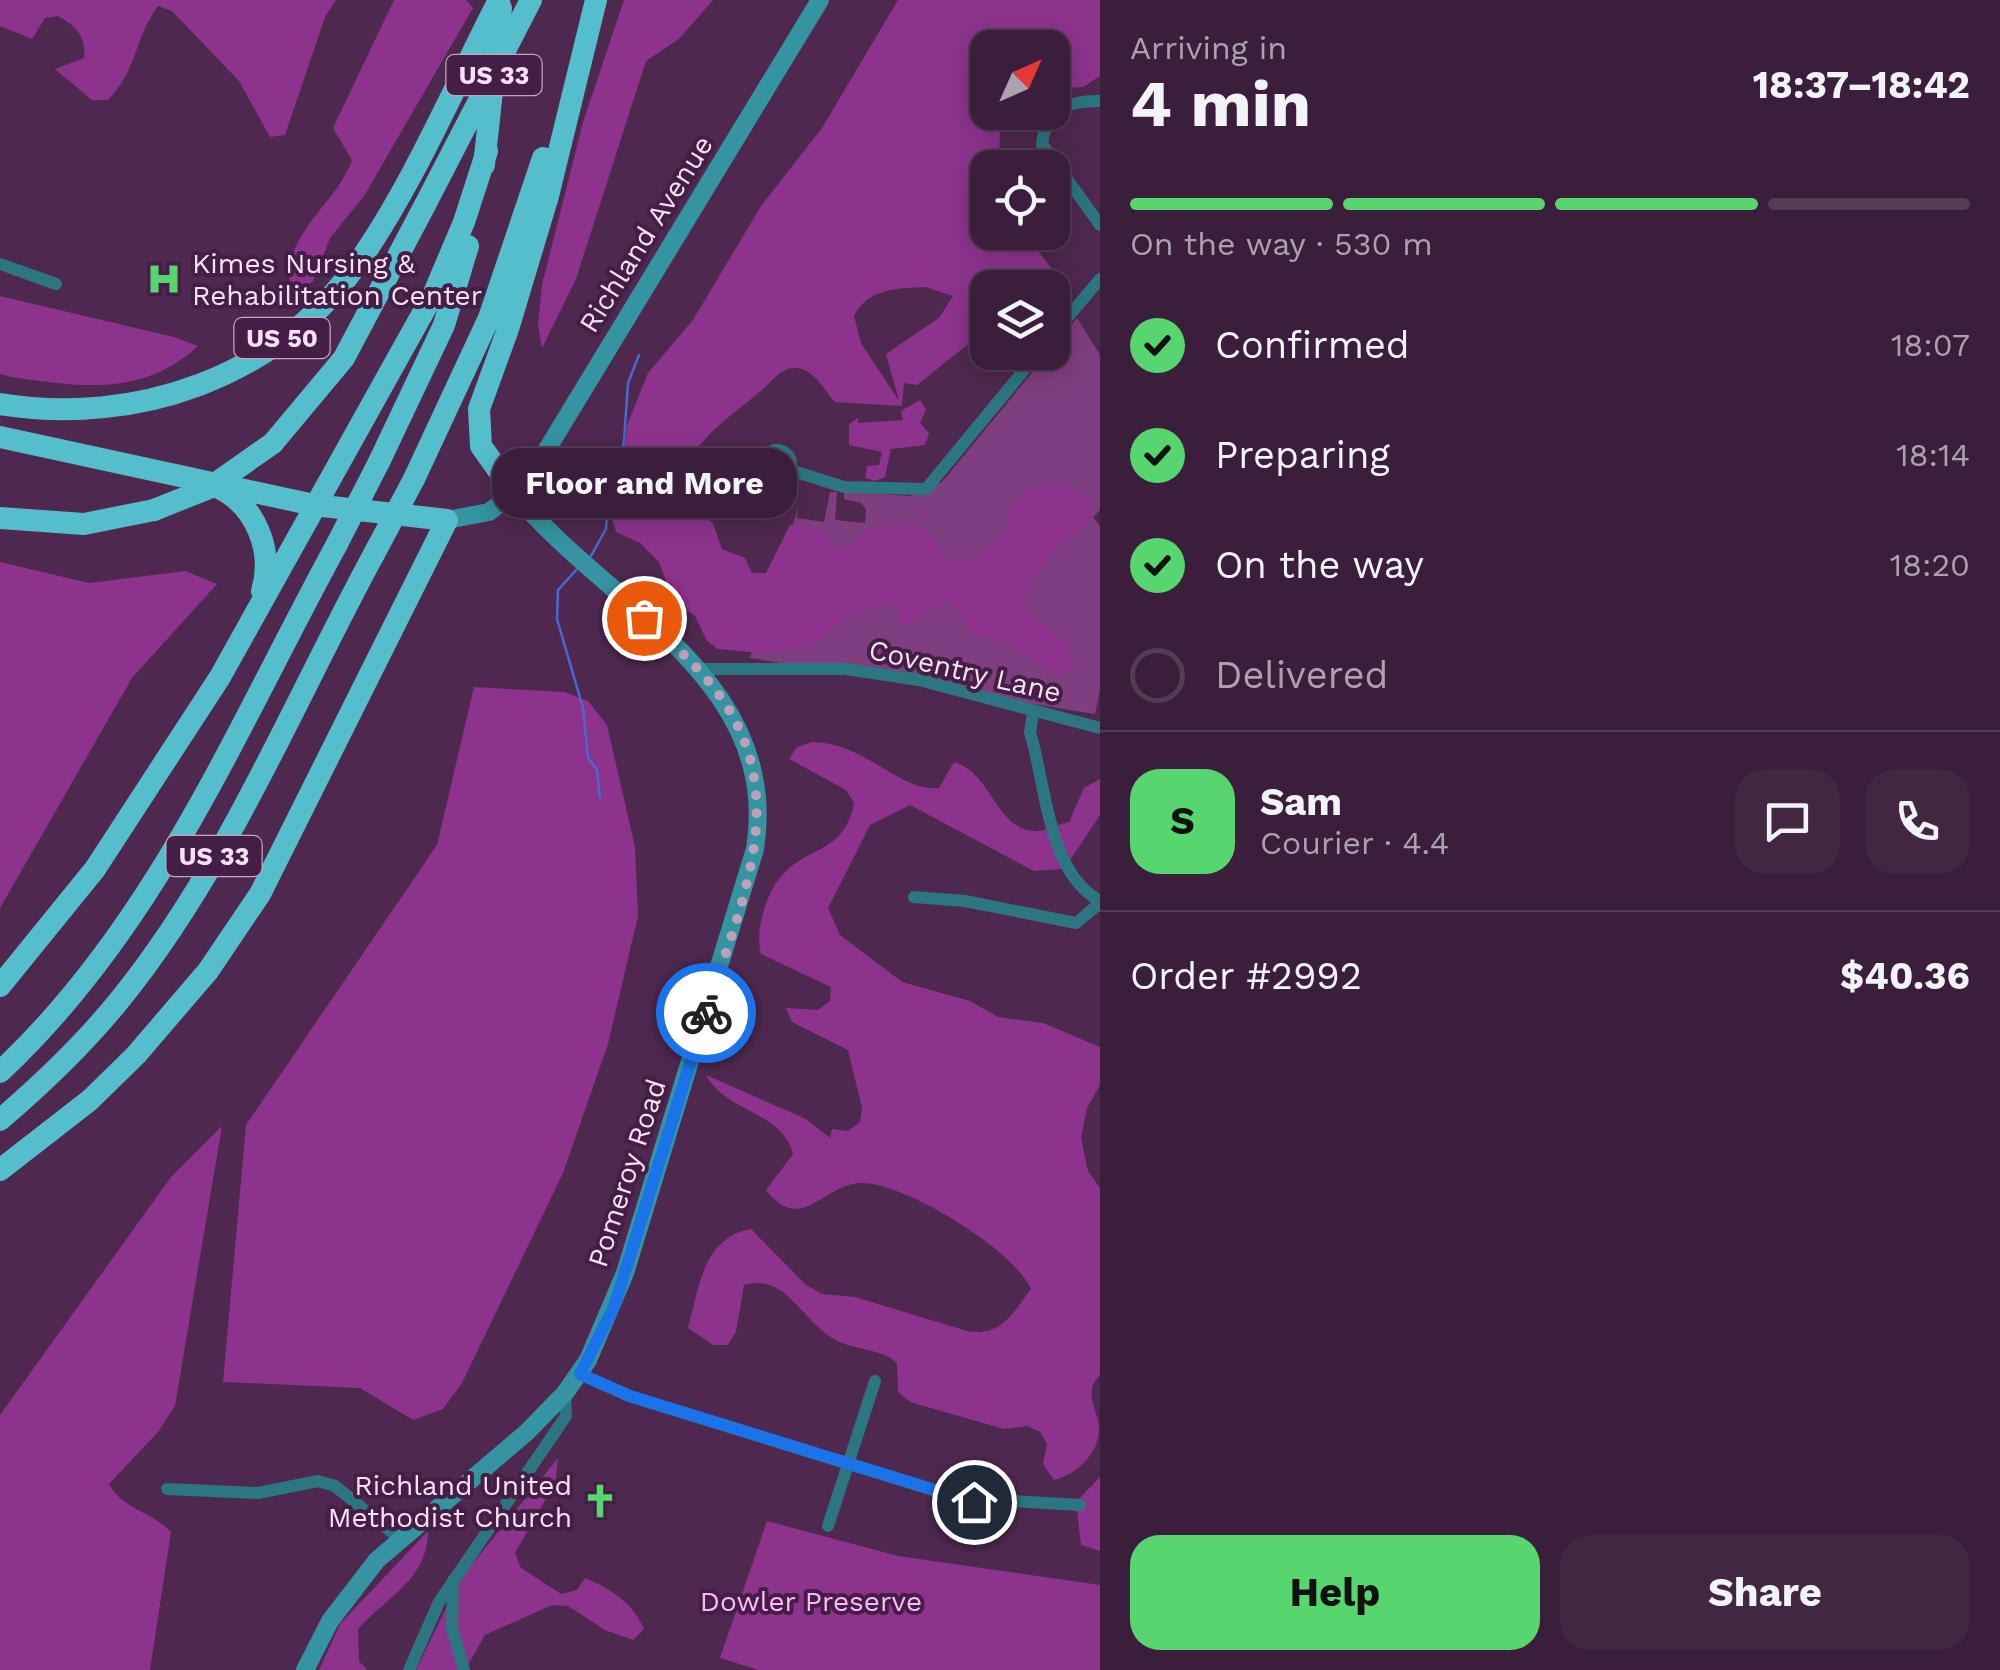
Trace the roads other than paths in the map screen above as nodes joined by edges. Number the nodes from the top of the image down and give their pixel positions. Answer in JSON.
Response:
{"nodes":[{"id":1,"x":500,"y":0,"type":"edge"},
{"id":2,"x":531,"y":0,"type":"edge"},
{"id":3,"x":596,"y":0,"type":"edge"},
{"id":4,"x":820,"y":0,"type":"edge"},
{"id":5,"x":1100,"y":101,"type":"edge"},
{"id":6,"x":486,"y":150,"type":"junction"},
{"id":7,"x":1100,"y":225,"type":"edge"},
{"id":8,"x":0,"y":264,"type":"edge"},
{"id":9,"x":1100,"y":280,"type":"edge"},
{"id":10,"x":56,"y":284,"type":"dead end"},
{"id":11,"x":1070,"y":315,"type":"edge"},
{"id":12,"x":1024,"y":370,"type":"edge"},
{"id":13,"x":0,"y":404,"type":"edge"},
{"id":14,"x":0,"y":437,"type":"edge"},
{"id":15,"x":790,"y":470,"type":"dead end"},
{"id":16,"x":205,"y":481,"type":"junction"},
{"id":17,"x":516,"y":495,"type":"junction"},
{"id":18,"x":314,"y":505,"type":"junction"},
{"id":19,"x":0,"y":518,"type":"edge"},
{"id":20,"x":448,"y":520,"type":"junction"},
{"id":21,"x":255,"y":612,"type":"junction"},
{"id":22,"x":698,"y":669,"type":"junction"},
{"id":23,"x":1033,"y":714,"type":"junction"},
{"id":24,"x":1100,"y":728,"type":"edge"},
{"id":25,"x":914,"y":897,"type":"dead end"},
{"id":26,"x":1100,"y":902,"type":"edge"},
{"id":27,"x":0,"y":986,"type":"edge"},
{"id":28,"x":0,"y":1072,"type":"edge"},
{"id":29,"x":0,"y":1120,"type":"edge"},
{"id":30,"x":0,"y":1170,"type":"edge"},
{"id":31,"x":580,"y":1374,"type":"junction"},
{"id":32,"x":875,"y":1381,"type":"dead end"},
{"id":33,"x":565,"y":1393,"type":"junction"},
{"id":34,"x":849,"y":1464,"type":"junction"},
{"id":35,"x":167,"y":1490,"type":"dead end"},
{"id":36,"x":1080,"y":1505,"type":"dead end"},
{"id":37,"x":828,"y":1526,"type":"dead end"},
{"id":38,"x":398,"y":1538,"type":"junction"},
{"id":39,"x":454,"y":1580,"type":"junction"},
{"id":40,"x":305,"y":1670,"type":"edge"},
{"id":41,"x":409,"y":1670,"type":"edge"},
{"id":42,"x":464,"y":1670,"type":"edge"}],
"edges":[{"from":1,"to":6,"type":"highway","number":"US 33"},
{"from":1,"to":13,"type":"highway","number":"US 50"},
{"from":2,"to":19,"type":"highway","number":"US 50","bridge":true},
{"from":3,"to":17,"type":"highway"},
{"from":3,"to":29,"type":"highway","number":"US 33","bridge":true},
{"from":4,"to":17,"type":"street","name":"Richland Avenue"},
{"from":5,"to":7,"type":"street"},
{"from":6,"to":18,"type":"highway"},
{"from":6,"to":28,"type":"highway","number":"US 33","bridge":true},
{"from":8,"to":10,"type":"street"},
{"from":9,"to":11,"type":"street"},
{"from":12,"to":15,"type":"street"},
{"from":14,"to":16,"type":"highway"},
{"from":16,"to":18,"type":"highway"},
{"from":16,"to":21,"type":"highway"},
{"from":17,"to":20,"type":"street"},
{"from":17,"to":22,"type":"street","name":"Pomeroy Road"},
{"from":18,"to":20,"type":"highway"},
{"from":18,"to":21,"type":"highway"},
{"from":20,"to":30,"type":"highway"},
{"from":21,"to":27,"type":"highway"},
{"from":22,"to":23,"type":"street","name":"Coventry Lane"},
{"from":22,"to":31,"type":"street","name":"Pomeroy Road"},
{"from":23,"to":24,"type":"street","name":"Coventry Lane"},
{"from":23,"to":26,"type":"street"},
{"from":25,"to":26,"type":"street"},
{"from":31,"to":33,"type":"street","name":"Pomeroy Road"},
{"from":31,"to":34,"type":"street"},
{"from":32,"to":34,"type":"street"},
{"from":33,"to":38,"type":"street","name":"Pomeroy Road"},
{"from":33,"to":39,"type":"street"},
{"from":34,"to":36,"type":"street"},
{"from":34,"to":37,"type":"street"},
{"from":35,"to":38,"type":"street"},
{"from":38,"to":40,"type":"street","name":"Pomeroy Road"},
{"from":39,"to":41,"type":"street"},
{"from":39,"to":42,"type":"street"}]}
